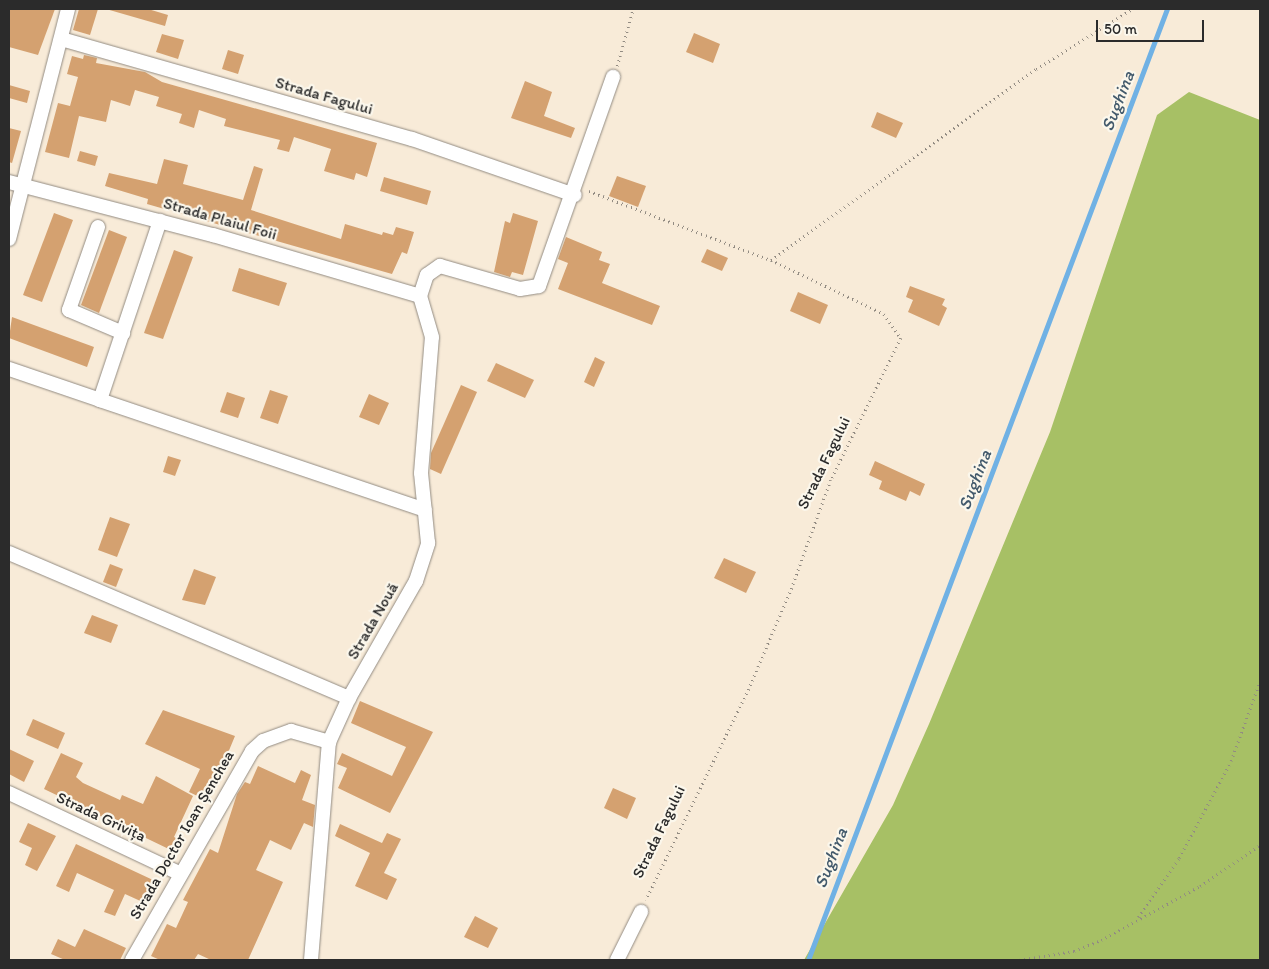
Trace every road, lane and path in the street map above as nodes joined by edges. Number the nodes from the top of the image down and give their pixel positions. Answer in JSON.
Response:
{"nodes":[{"id":1,"x":68,"y":9,"type":"edge"},
{"id":2,"x":633,"y":9,"type":"edge"},
{"id":3,"x":1132,"y":9,"type":"edge"},
{"id":4,"x":60,"y":39,"type":"junction"},
{"id":5,"x":614,"y":77,"type":"joint"},
{"id":6,"x":9,"y":182,"type":"edge"},
{"id":7,"x":23,"y":186,"type":"junction"},
{"id":8,"x":576,"y":191,"type":"junction"},
{"id":9,"x":160,"y":221,"type":"junction"},
{"id":10,"x":98,"y":227,"type":"dead end"},
{"id":11,"x":9,"y":238,"type":"edge"},
{"id":12,"x":771,"y":260,"type":"junction"},
{"id":13,"x":420,"y":296,"type":"junction"},
{"id":14,"x":123,"y":333,"type":"junction"},
{"id":15,"x":9,"y":369,"type":"edge"},
{"id":16,"x":100,"y":400,"type":"junction"},
{"id":17,"x":425,"y":510,"type":"junction"},
{"id":18,"x":9,"y":553,"type":"edge"},
{"id":19,"x":1260,"y":681,"type":"edge"},
{"id":20,"x":349,"y":698,"type":"junction"},
{"id":21,"x":330,"y":742,"type":"junction"},
{"id":22,"x":9,"y":793,"type":"edge"},
{"id":23,"x":1260,"y":845,"type":"edge"},
{"id":24,"x":179,"y":873,"type":"junction"},
{"id":25,"x":641,"y":912,"type":"joint"},
{"id":26,"x":1137,"y":918,"type":"junction"},
{"id":27,"x":132,"y":960,"type":"edge"},
{"id":28,"x":311,"y":960,"type":"edge"},
{"id":29,"x":617,"y":960,"type":"edge"},
{"id":30,"x":1020,"y":960,"type":"edge"}],
"edges":[{"from":1,"to":4,"type":"street"},
{"from":2,"to":5,"type":"path"},
{"from":3,"to":12,"type":"path"},
{"from":4,"to":7,"type":"street"},
{"from":4,"to":8,"type":"street","name":"Strada Fagului"},
{"from":5,"to":8,"type":"street"},
{"from":6,"to":7,"type":"street","name":"Strada Plaiul Foii"},
{"from":7,"to":9,"type":"street","name":"Strada Plaiul Foii"},
{"from":7,"to":11,"type":"street"},
{"from":8,"to":12,"type":"path","name":"Strada Fagului"},
{"from":8,"to":13,"type":"street"},
{"from":9,"to":13,"type":"street","name":"Strada Plaiul Foii"},
{"from":9,"to":14,"type":"street"},
{"from":10,"to":14,"type":"street"},
{"from":12,"to":25,"type":"path","name":"Strada Fagului"},
{"from":13,"to":17,"type":"street","name":"Strada Nouă"},
{"from":14,"to":16,"type":"street"},
{"from":15,"to":16,"type":"street"},
{"from":16,"to":17,"type":"street"},
{"from":17,"to":20,"type":"street","name":"Strada Nouă"},
{"from":18,"to":20,"type":"street"},
{"from":19,"to":26,"type":"path"},
{"from":20,"to":21,"type":"street","name":"Strada Nouă"},
{"from":21,"to":24,"type":"street","name":"Strada Doctor Ioan Șenchea"},
{"from":21,"to":28,"type":"street","name":"Strada Nouă"},
{"from":22,"to":24,"type":"street","name":"Strada Grivița"},
{"from":23,"to":26,"type":"path"},
{"from":24,"to":27,"type":"street","name":"Strada Doctor Ioan Șenchea"},
{"from":25,"to":29,"type":"street"},
{"from":26,"to":30,"type":"path"}]}
